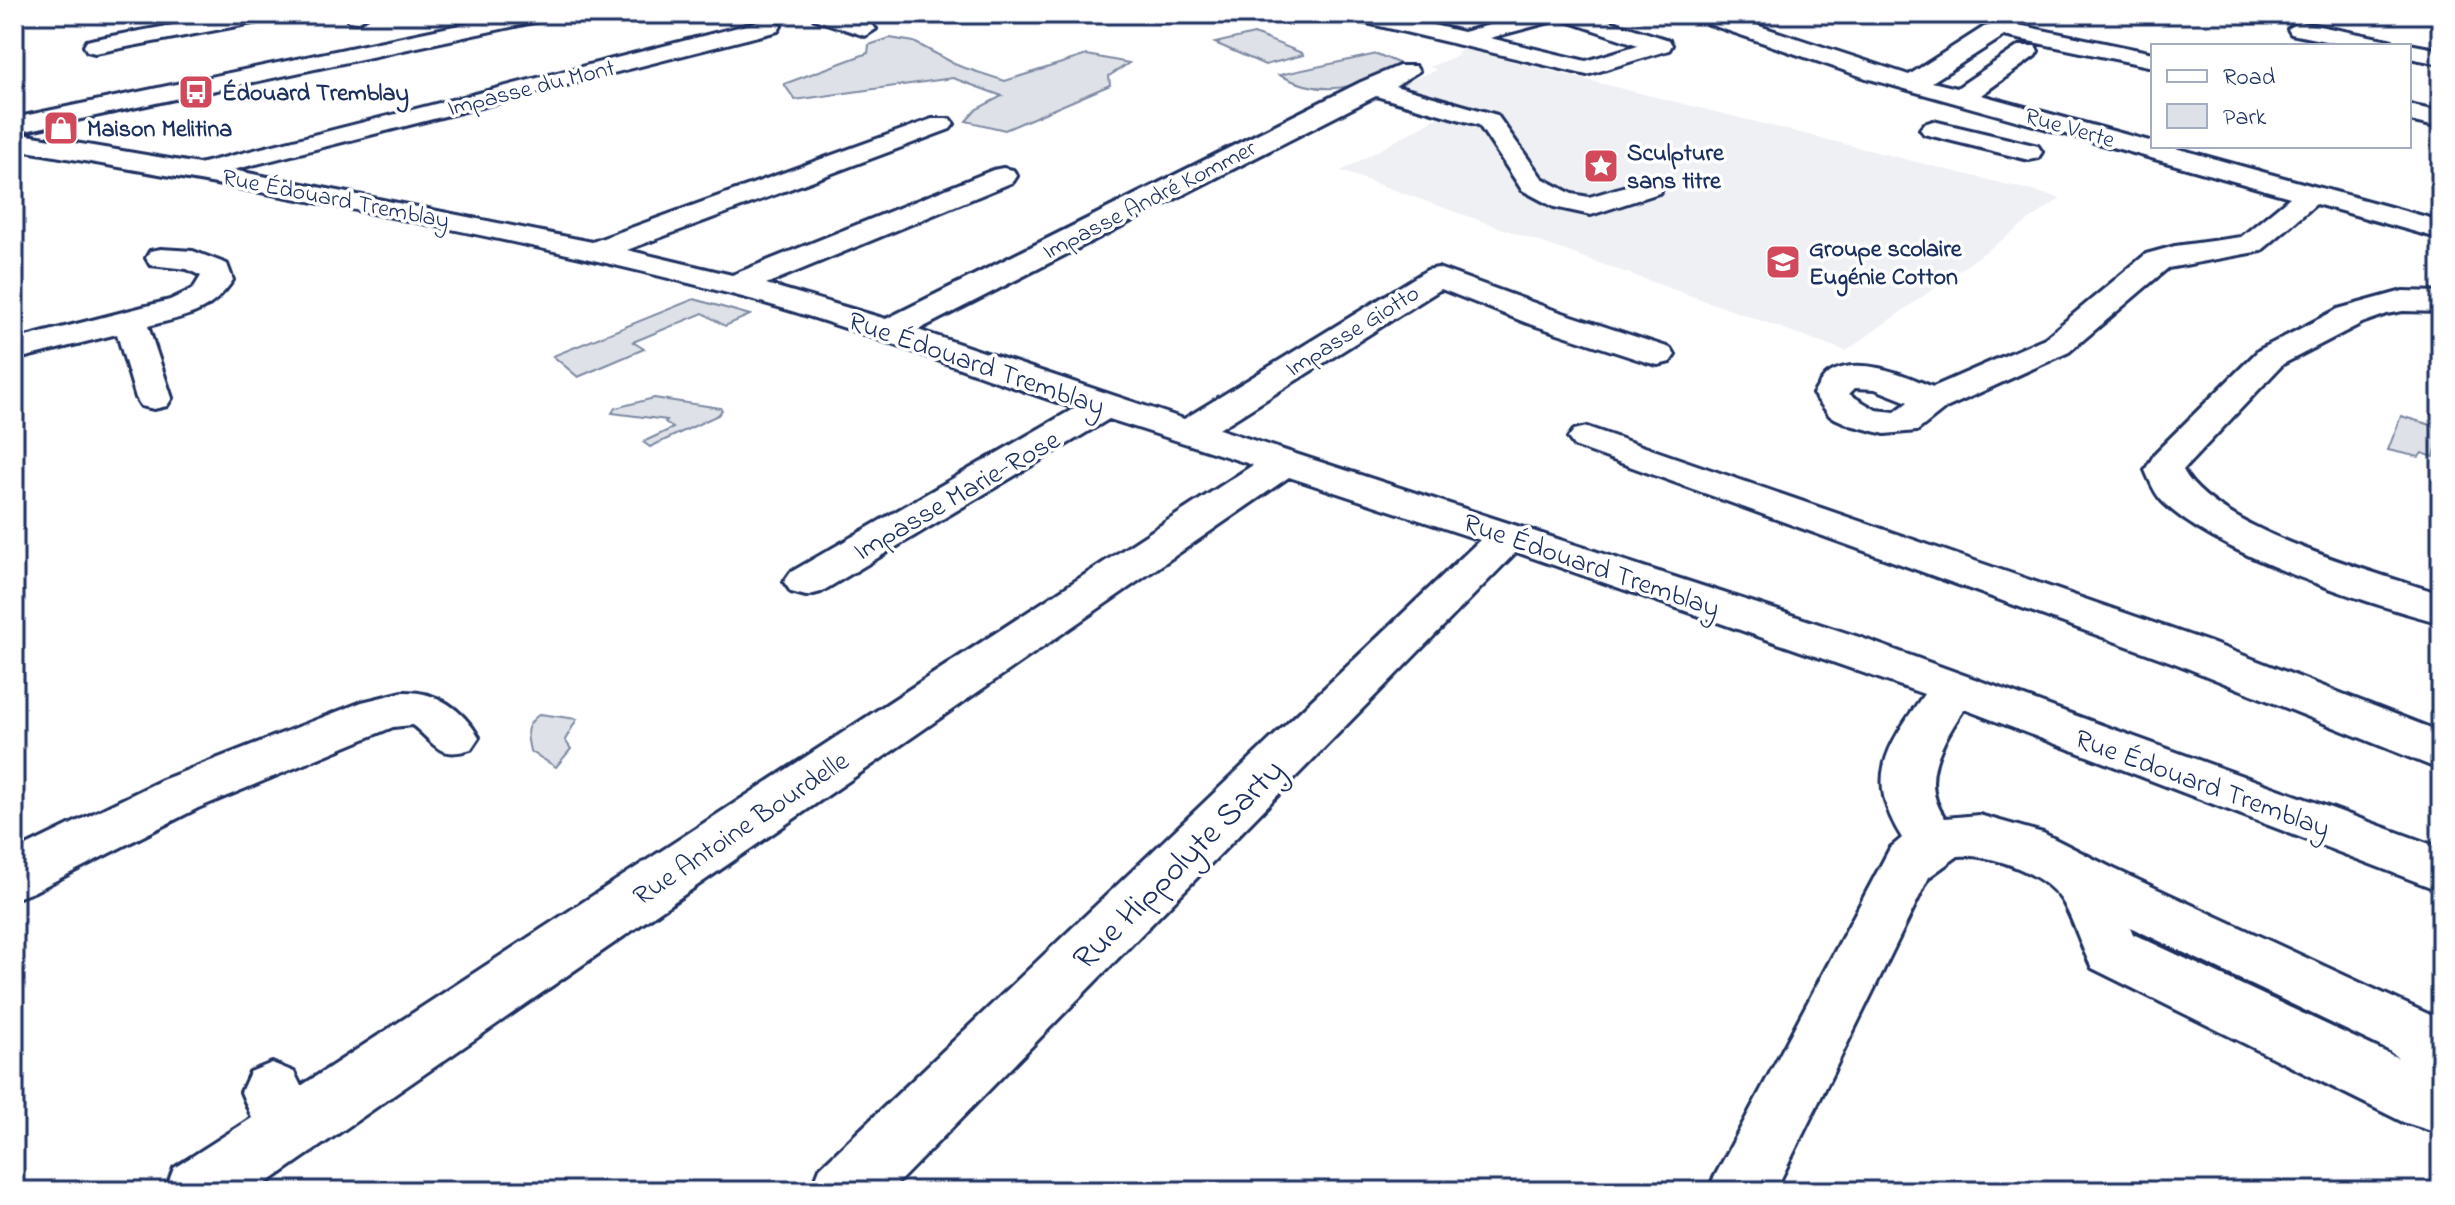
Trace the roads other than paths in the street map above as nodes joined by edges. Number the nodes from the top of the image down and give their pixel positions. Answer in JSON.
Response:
{"nodes":[{"id":1,"x":269,"y":14,"type":"edge"},
{"id":2,"x":543,"y":14,"type":"edge"},
{"id":3,"x":822,"y":14,"type":"edge"},
{"id":4,"x":1358,"y":14,"type":"edge"},
{"id":5,"x":1441,"y":14,"type":"edge"},
{"id":6,"x":1556,"y":14,"type":"edge"},
{"id":7,"x":1566,"y":14,"type":"edge"},
{"id":8,"x":1702,"y":14,"type":"edge"},
{"id":9,"x":82,"y":25,"type":"dead end"},
{"id":10,"x":770,"y":26,"type":"dead end"},
{"id":11,"x":865,"y":29,"type":"dead end"},
{"id":12,"x":2299,"y":29,"type":"dead end"},
{"id":13,"x":1487,"y":31,"type":"junction"},
{"id":14,"x":1464,"y":39,"type":"junction"},
{"id":15,"x":2374,"y":44,"type":"edge"},
{"id":16,"x":599,"y":45,"type":"dead end"},
{"id":17,"x":95,"y":46,"type":"junction"},
{"id":18,"x":2027,"y":51,"type":"dead end"},
{"id":19,"x":2411,"y":51,"type":"edge"},
{"id":20,"x":2441,"y":57,"type":"edge"},
{"id":21,"x":538,"y":60,"type":"dead end"},
{"id":22,"x":2151,"y":60,"type":"edge"},
{"id":23,"x":108,"y":65,"type":"dead end"},
{"id":24,"x":1407,"y":71,"type":"dead end"},
{"id":25,"x":1914,"y":83,"type":"junction"},
{"id":26,"x":1370,"y":87,"type":"junction"},
{"id":27,"x":1961,"y":96,"type":"junction"},
{"id":28,"x":2411,"y":113,"type":"edge"},
{"id":29,"x":2033,"y":116,"type":"junction"},
{"id":30,"x":2441,"y":120,"type":"edge"},
{"id":31,"x":941,"y":124,"type":"dead end"},
{"id":32,"x":14,"y":126,"type":"edge"},
{"id":33,"x":1933,"y":129,"type":"dead end"},
{"id":34,"x":14,"y":141,"type":"edge"},
{"id":35,"x":1981,"y":150,"type":"junction"},
{"id":36,"x":2029,"y":152,"type":"dead end"},
{"id":37,"x":192,"y":158,"type":"junction"},
{"id":38,"x":1003,"y":176,"type":"dead end"},
{"id":39,"x":1649,"y":187,"type":"dead end"},
{"id":40,"x":2311,"y":194,"type":"junction"},
{"id":41,"x":2441,"y":230,"type":"edge"},
{"id":42,"x":594,"y":252,"type":"junction"},
{"id":43,"x":161,"y":258,"type":"dead end"},
{"id":44,"x":734,"y":286,"type":"junction"},
{"id":45,"x":2441,"y":302,"type":"edge"},
{"id":46,"x":130,"y":321,"type":"junction"},
{"id":47,"x":891,"y":330,"type":"junction"},
{"id":48,"x":14,"y":350,"type":"edge"},
{"id":49,"x":1658,"y":355,"type":"dead end"},
{"id":50,"x":154,"y":398,"type":"dead end"},
{"id":51,"x":1933,"y":400,"type":"dead end"},
{"id":52,"x":1105,"y":406,"type":"junction"},
{"id":53,"x":1189,"y":432,"type":"junction"},
{"id":54,"x":1587,"y":438,"type":"dead end"},
{"id":55,"x":1283,"y":463,"type":"junction"},
{"id":56,"x":1509,"y":535,"type":"junction"},
{"id":57,"x":806,"y":582,"type":"dead end"},
{"id":58,"x":2441,"y":609,"type":"edge"},
{"id":59,"x":1952,"y":689,"type":"junction"},
{"id":60,"x":454,"y":737,"type":"dead end"},
{"id":61,"x":2441,"y":752,"type":"edge"},
{"id":62,"x":1933,"y":842,"type":"junction"},
{"id":63,"x":2441,"y":870,"type":"edge"},
{"id":64,"x":2071,"y":874,"type":"junction"},
{"id":65,"x":14,"y":877,"type":"edge"},
{"id":66,"x":2441,"y":1054,"type":"edge"},
{"id":67,"x":2441,"y":1105,"type":"edge"},
{"id":68,"x":198,"y":1191,"type":"edge"},
{"id":69,"x":844,"y":1191,"type":"edge"},
{"id":70,"x":1740,"y":1191,"type":"edge"}],
"edges":[{"from":1,"to":17,"type":"street"},
{"from":2,"to":32,"type":"street"},
{"from":3,"to":11,"type":"street"},
{"from":4,"to":14,"type":"street"},
{"from":5,"to":13,"type":"street"},
{"from":6,"to":13,"type":"street"},
{"from":7,"to":14,"type":"street"},
{"from":8,"to":25,"type":"street","name":"Rue Verte"},
{"from":9,"to":17,"type":"street"},
{"from":10,"to":37,"type":"street","name":"Impasse du Mont"},
{"from":12,"to":15,"type":"street"},
{"from":13,"to":14,"type":"street"},
{"from":16,"to":21,"type":"street"},
{"from":17,"to":23,"type":"street"},
{"from":18,"to":27,"type":"street"},
{"from":19,"to":20,"type":"street"},
{"from":22,"to":25,"type":"street"},
{"from":24,"to":26,"type":"street","name":"Impasse André Kommer"},
{"from":25,"to":27,"type":"street","name":"Rue Verte"},
{"from":26,"to":39,"type":"street"},
{"from":26,"to":47,"type":"street","name":"Impasse André Kommer"},
{"from":27,"to":29,"type":"street","name":"Rue Verte"},
{"from":28,"to":30,"type":"street"},
{"from":29,"to":35,"type":"street"},
{"from":29,"to":40,"type":"street","name":"Rue Verte"},
{"from":31,"to":42,"type":"street"},
{"from":33,"to":35,"type":"street"},
{"from":34,"to":37,"type":"street","name":"Rue Édouard Tremblay"},
{"from":35,"to":36,"type":"street"},
{"from":37,"to":42,"type":"street","name":"Rue Édouard Tremblay"},
{"from":38,"to":44,"type":"street"},
{"from":40,"to":41,"type":"street","name":"Rue Verte"},
{"from":40,"to":51,"type":"street"},
{"from":42,"to":44,"type":"street","name":"Rue Édouard Tremblay"},
{"from":43,"to":46,"type":"street"},
{"from":44,"to":47,"type":"street","name":"Rue Édouard Tremblay"},
{"from":45,"to":58,"type":"street"},
{"from":46,"to":48,"type":"street"},
{"from":46,"to":50,"type":"street"},
{"from":47,"to":52,"type":"street","name":"Rue Édouard Tremblay"},
{"from":49,"to":53,"type":"street","name":"Impasse Giotto"},
{"from":52,"to":53,"type":"street","name":"Rue Édouard Tremblay"},
{"from":52,"to":57,"type":"street","name":"Impasse Marie-Rose"},
{"from":53,"to":55,"type":"street","name":"Rue Édouard Tremblay"},
{"from":54,"to":61,"type":"street"},
{"from":55,"to":56,"type":"street","name":"Rue Édouard Tremblay"},
{"from":55,"to":68,"type":"street","name":"Rue Antoine Bourdelle"},
{"from":56,"to":59,"type":"street","name":"Rue Édouard Tremblay"},
{"from":56,"to":69,"type":"street","name":"Rue Hippolyte Sarty"},
{"from":59,"to":62,"type":"street"},
{"from":59,"to":63,"type":"street","name":"Rue Édouard Tremblay"},
{"from":60,"to":65,"type":"street"},
{"from":62,"to":64,"type":"street"},
{"from":62,"to":70,"type":"street"},
{"from":64,"to":66,"type":"street"},
{"from":64,"to":67,"type":"street"}]}
